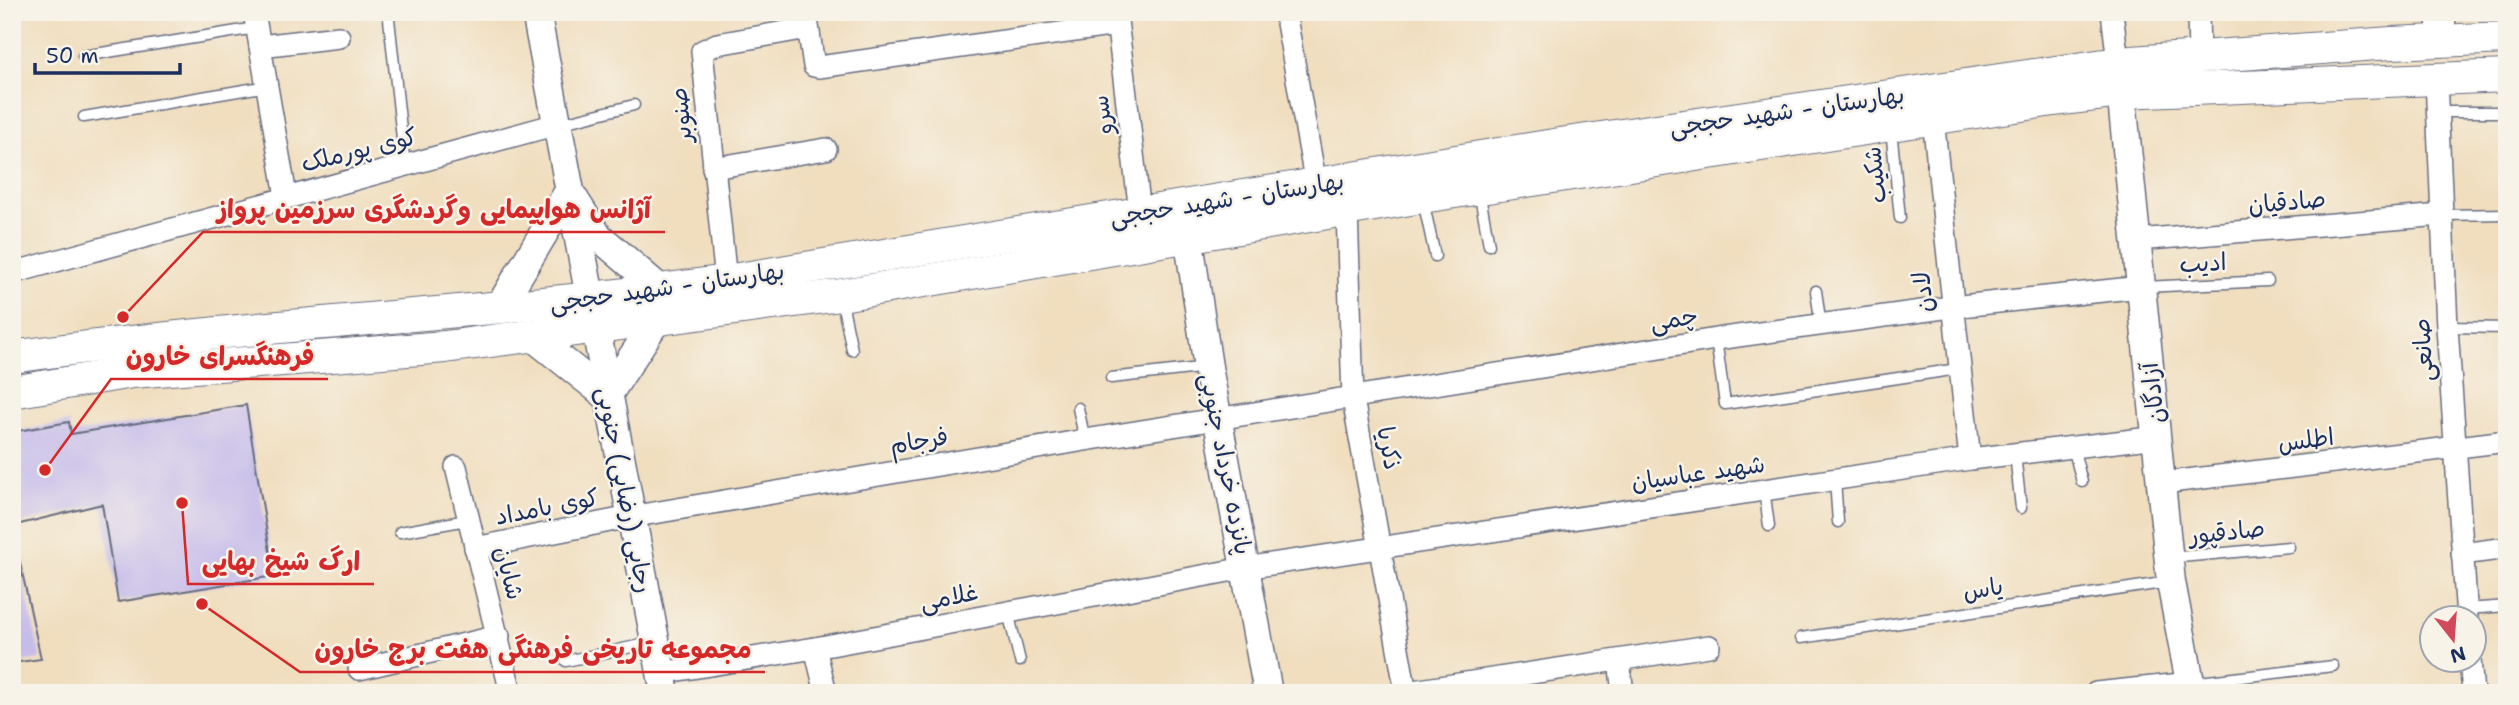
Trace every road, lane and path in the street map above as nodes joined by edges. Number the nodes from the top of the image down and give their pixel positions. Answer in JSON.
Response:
{"nodes":[{"id":1,"x":536,"y":12,"type":"edge"},
{"id":2,"x":1285,"y":12,"type":"edge"},
{"id":3,"x":2112,"y":12,"type":"edge"},
{"id":4,"x":2198,"y":12,"type":"edge"},
{"id":5,"x":389,"y":19,"type":"dead end"},
{"id":6,"x":1117,"y":19,"type":"edge"},
{"id":7,"x":807,"y":20,"type":"edge"},
{"id":8,"x":2441,"y":27,"type":"edge"},
{"id":9,"x":256,"y":29,"type":"edge"},
{"id":10,"x":339,"y":37,"type":"dead end"},
{"id":11,"x":2507,"y":38,"type":"edge"},
{"id":12,"x":83,"y":56,"type":"dead end"},
{"id":13,"x":2199,"y":57,"type":"junction"},
{"id":14,"x":2507,"y":76,"type":"edge"},
{"id":15,"x":2120,"y":77,"type":"junction"},
{"id":16,"x":2436,"y":79,"type":"junction"},
{"id":17,"x":268,"y":86,"type":"junction"},
{"id":18,"x":634,"y":106,"type":"dead end"},
{"id":19,"x":2436,"y":112,"type":"junction"},
{"id":20,"x":2507,"y":112,"type":"edge"},
{"id":21,"x":84,"y":117,"type":"dead end"},
{"id":22,"x":1933,"y":119,"type":"junction"},
{"id":23,"x":557,"y":124,"type":"junction"},
{"id":24,"x":1891,"y":126,"type":"junction"},
{"id":25,"x":826,"y":149,"type":"dead end"},
{"id":26,"x":405,"y":166,"type":"junction"},
{"id":27,"x":713,"y":168,"type":"junction"},
{"id":28,"x":1316,"y":185,"type":"junction"},
{"id":29,"x":1478,"y":188,"type":"junction"},
{"id":30,"x":569,"y":191,"type":"junction"},
{"id":31,"x":286,"y":196,"type":"junction"},
{"id":32,"x":1422,"y":197,"type":"junction"},
{"id":33,"x":1347,"y":210,"type":"junction"},
{"id":34,"x":1140,"y":212,"type":"junction"},
{"id":35,"x":2507,"y":214,"type":"edge"},
{"id":36,"x":2442,"y":215,"type":"junction"},
{"id":37,"x":1900,"y":218,"type":"dead end"},
{"id":38,"x":1185,"y":220,"type":"junction"},
{"id":39,"x":2137,"y":240,"type":"junction"},
{"id":40,"x":1489,"y":245,"type":"dead end"},
{"id":41,"x":1434,"y":256,"type":"dead end"},
{"id":42,"x":12,"y":273,"type":"edge"},
{"id":43,"x":2267,"y":281,"type":"dead end"},
{"id":44,"x":2141,"y":287,"type":"junction"},
{"id":45,"x":662,"y":290,"type":"junction"},
{"id":46,"x":1816,"y":291,"type":"dead end"},
{"id":47,"x":719,"y":292,"type":"junction"},
{"id":48,"x":841,"y":295,"type":"junction"},
{"id":49,"x":1951,"y":307,"type":"junction"},
{"id":50,"x":499,"y":308,"type":"junction"},
{"id":51,"x":440,"y":313,"type":"junction"},
{"id":52,"x":592,"y":314,"type":"junction"},
{"id":53,"x":656,"y":321,"type":"junction"},
{"id":54,"x":1821,"y":326,"type":"junction"},
{"id":55,"x":2447,"y":327,"type":"junction"},
{"id":56,"x":2507,"y":328,"type":"edge"},
{"id":57,"x":533,"y":337,"type":"junction"},
{"id":58,"x":1716,"y":339,"type":"junction"},
{"id":59,"x":445,"y":347,"type":"junction"},
{"id":60,"x":852,"y":350,"type":"dead end"},
{"id":61,"x":12,"y":357,"type":"edge"},
{"id":62,"x":1208,"y":367,"type":"junction"},
{"id":63,"x":1958,"y":369,"type":"junction"},
{"id":64,"x":1111,"y":378,"type":"dead end"},
{"id":65,"x":12,"y":392,"type":"edge"},
{"id":66,"x":607,"y":396,"type":"junction"},
{"id":67,"x":1353,"y":398,"type":"junction"},
{"id":68,"x":1078,"y":408,"type":"dead end"},
{"id":69,"x":1217,"y":421,"type":"junction"},
{"id":70,"x":2159,"y":437,"type":"junction"},
{"id":71,"x":1084,"y":440,"type":"junction"},
{"id":72,"x":2507,"y":441,"type":"edge"},
{"id":73,"x":2073,"y":447,"type":"junction"},
{"id":74,"x":2457,"y":449,"type":"junction"},
{"id":75,"x":2015,"y":454,"type":"junction"},
{"id":76,"x":1970,"y":459,"type":"junction"},
{"id":77,"x":456,"y":467,"type":"dead end"},
{"id":78,"x":1835,"y":480,"type":"junction"},
{"id":79,"x":2081,"y":482,"type":"dead end"},
{"id":80,"x":2162,"y":483,"type":"junction"},
{"id":81,"x":1764,"y":489,"type":"junction"},
{"id":82,"x":2021,"y":509,"type":"dead end"},
{"id":83,"x":630,"y":517,"type":"junction"},
{"id":84,"x":467,"y":520,"type":"junction"},
{"id":85,"x":1838,"y":522,"type":"dead end"},
{"id":86,"x":1769,"y":526,"type":"dead end"},
{"id":87,"x":400,"y":532,"type":"dead end"},
{"id":88,"x":1381,"y":547,"type":"junction"},
{"id":89,"x":2289,"y":547,"type":"dead end"},
{"id":90,"x":475,"y":548,"type":"junction"},
{"id":91,"x":2507,"y":548,"type":"edge"},
{"id":92,"x":2462,"y":555,"type":"junction"},
{"id":93,"x":1245,"y":568,"type":"junction"},
{"id":94,"x":2171,"y":570,"type":"junction"},
{"id":95,"x":2466,"y":604,"type":"edge"},
{"id":96,"x":2507,"y":606,"type":"edge"},
{"id":97,"x":2488,"y":609,"type":"edge"},
{"id":98,"x":1008,"y":612,"type":"junction"},
{"id":99,"x":499,"y":636,"type":"junction"},
{"id":100,"x":1801,"y":638,"type":"dead end"},
{"id":101,"x":655,"y":642,"type":"junction"},
{"id":102,"x":1709,"y":646,"type":"dead end"},
{"id":103,"x":815,"y":648,"type":"junction"},
{"id":104,"x":1619,"y":660,"type":"junction"},
{"id":105,"x":566,"y":661,"type":"dead end"},
{"id":106,"x":1020,"y":661,"type":"dead end"},
{"id":107,"x":2333,"y":666,"type":"dead end"},
{"id":108,"x":359,"y":668,"type":"dead end"},
{"id":109,"x":2471,"y":674,"type":"edge"},
{"id":110,"x":663,"y":683,"type":"edge"},
{"id":111,"x":2192,"y":688,"type":"edge"},
{"id":112,"x":1406,"y":692,"type":"edge"},
{"id":113,"x":511,"y":693,"type":"edge"},
{"id":114,"x":826,"y":693,"type":"edge"},
{"id":115,"x":1268,"y":693,"type":"edge"},
{"id":116,"x":1623,"y":693,"type":"edge"},
{"id":117,"x":2096,"y":693,"type":"edge"},
{"id":118,"x":2473,"y":693,"type":"edge"}],
"edges":[{"from":1,"to":23,"type":"street","name":"رجایی (رضایی) جنوبی"},
{"from":2,"to":28,"type":"street"},
{"from":3,"to":15,"type":"street"},
{"from":4,"to":13,"type":"street"},
{"from":5,"to":26,"type":"lane"},
{"from":6,"to":7,"type":"street"},
{"from":6,"to":34,"type":"street","name":"سرو"},
{"from":7,"to":27,"type":"street","name":"صنوبر"},
{"from":8,"to":11,"type":"main road","name":"بهارستان - شهید حججی"},
{"from":8,"to":13,"type":"main road","name":"بهارستان - شهید حججی"},
{"from":8,"to":16,"type":"main road"},
{"from":9,"to":10,"type":"street"},
{"from":9,"to":12,"type":"lane"},
{"from":9,"to":17,"type":"street"},
{"from":13,"to":15,"type":"main road","name":"بهارستان - شهید حججی"},
{"from":14,"to":16,"type":"main road","name":"بهارستان - شهید حججی"},
{"from":15,"to":16,"type":"main road","name":"بهارستان - شهید حججی"},
{"from":15,"to":22,"type":"main road","name":"بهارستان - شهید حججی"},
{"from":15,"to":28,"type":"main road","name":"بهارستان - شهید حججی"},
{"from":15,"to":39,"type":"street","name":"آزادگان"},
{"from":16,"to":19,"type":"street","name":"صانعی"},
{"from":17,"to":21,"type":"lane"},
{"from":17,"to":31,"type":"street"},
{"from":18,"to":23,"type":"lane"},
{"from":19,"to":20,"type":"lane"},
{"from":19,"to":36,"type":"street","name":"صانعی"},
{"from":22,"to":24,"type":"main road","name":"بهارستان - شهید حججی"},
{"from":22,"to":49,"type":"street","name":"لادن"},
{"from":23,"to":26,"type":"street","name":"کوی پورملک"},
{"from":23,"to":30,"type":"street","name":"رجایی (رضایی) جنوبی"},
{"from":24,"to":29,"type":"main road","name":"بهارستان - شهید حججی"},
{"from":24,"to":37,"type":"lane","name":"شکیب"},
{"from":25,"to":27,"type":"street"},
{"from":26,"to":31,"type":"street","name":"کوی پورملک"},
{"from":27,"to":47,"type":"street","name":"صنوبر"},
{"from":28,"to":38,"type":"main road","name":"بهارستان - شهید حججی"},
{"from":29,"to":32,"type":"main road","name":"بهارستان - شهید حججی"},
{"from":29,"to":40,"type":"lane"},
{"from":30,"to":45,"type":"street"},
{"from":30,"to":50,"type":"street"},
{"from":30,"to":52,"type":"street","name":"رجایی (رضایی) جنوبی"},
{"from":31,"to":42,"type":"street","name":"کوی پورملک"},
{"from":32,"to":33,"type":"main road","name":"بهارستان - شهید حججی"},
{"from":32,"to":41,"type":"lane"},
{"from":33,"to":38,"type":"main road","name":"بهارستان - شهید حججی"},
{"from":33,"to":67,"type":"street","name":"ذکریا"},
{"from":34,"to":38,"type":"main road","name":"بهارستان - شهید حججی"},
{"from":34,"to":47,"type":"main road","name":"بهارستان - شهید حججی"},
{"from":35,"to":36,"type":"lane"},
{"from":36,"to":39,"type":"street","name":"صادقیان"},
{"from":36,"to":55,"type":"street","name":"صانعی"},
{"from":38,"to":48,"type":"main road","name":"بهارستان - شهید حججی"},
{"from":38,"to":62,"type":"street","name":"پانزده خرداد جنوبی"},
{"from":39,"to":44,"type":"street","name":"آزادگان"},
{"from":43,"to":44,"type":"lane","name":"ادیب"},
{"from":44,"to":49,"type":"street","name":"چمی"},
{"from":44,"to":70,"type":"street","name":"آزادگان"},
{"from":45,"to":47,"type":"main road","name":"بهارستان - شهید حججی"},
{"from":45,"to":52,"type":"main road","name":"بهارستان - شهید حججی"},
{"from":46,"to":54,"type":"lane"},
{"from":47,"to":48,"type":"main road","name":"بهارستان - شهید حججی"},
{"from":47,"to":53,"type":"main road","name":"بهارستان - شهید حججی"},
{"from":48,"to":60,"type":"lane"},
{"from":49,"to":54,"type":"street","name":"چمی"},
{"from":49,"to":63,"type":"street","name":"لادن"},
{"from":50,"to":51,"type":"main road","name":"بهارستان - شهید حججی"},
{"from":50,"to":52,"type":"main road","name":"بهارستان - شهید حججی"},
{"from":51,"to":59,"type":"main road"},
{"from":51,"to":61,"type":"main road","name":"بهارستان - شهید حججی"},
{"from":52,"to":53,"type":"main road","name":"بهارستان - شهید حججی"},
{"from":52,"to":57,"type":"main road","name":"بهارستان - شهید حججی"},
{"from":52,"to":66,"type":"street","name":"رجایی (رضایی) جنوبی"},
{"from":53,"to":66,"type":"street"},
{"from":54,"to":58,"type":"street","name":"چمی"},
{"from":55,"to":56,"type":"lane"},
{"from":55,"to":74,"type":"street","name":"صانعی"},
{"from":57,"to":59,"type":"main road","name":"بهارستان - شهید حججی"},
{"from":57,"to":66,"type":"street"},
{"from":58,"to":63,"type":"lane"},
{"from":58,"to":67,"type":"street","name":"چمی"},
{"from":59,"to":65,"type":"main road","name":"بهارستان - شهید حججی"},
{"from":62,"to":64,"type":"lane"},
{"from":62,"to":69,"type":"street","name":"پانزده خرداد جنوبی"},
{"from":63,"to":76,"type":"street","name":"لادن"},
{"from":66,"to":83,"type":"street","name":"رجایی (رضایی) جنوبی"},
{"from":67,"to":69,"type":"street","name":"چمی"},
{"from":67,"to":88,"type":"street","name":"ذکریا"},
{"from":68,"to":71,"type":"lane"},
{"from":69,"to":71,"type":"street","name":"فرجام"},
{"from":69,"to":93,"type":"street","name":"پانزده خرداد جنوبی"},
{"from":70,"to":73,"type":"street","name":"شهید عباسیان"},
{"from":70,"to":80,"type":"street","name":"آزادگان"},
{"from":71,"to":83,"type":"street","name":"فرجام"},
{"from":72,"to":74,"type":"street","name":"اطلس"},
{"from":73,"to":75,"type":"street","name":"شهید عباسیان"},
{"from":73,"to":79,"type":"lane"},
{"from":74,"to":80,"type":"street","name":"اطلس"},
{"from":74,"to":92,"type":"street","name":"صانعی"},
{"from":75,"to":76,"type":"street","name":"شهید عباسیان"},
{"from":75,"to":82,"type":"lane"},
{"from":76,"to":78,"type":"street","name":"شهید عباسیان"},
{"from":77,"to":84,"type":"street","name":"شایان"},
{"from":78,"to":81,"type":"street","name":"شهید عباسیان"},
{"from":78,"to":85,"type":"lane"},
{"from":80,"to":94,"type":"street","name":"آزادگان"},
{"from":81,"to":86,"type":"lane"},
{"from":81,"to":88,"type":"street","name":"شهید عباسیان"},
{"from":83,"to":90,"type":"street","name":"کوی بامداد"},
{"from":83,"to":101,"type":"street","name":"رجایی (رضایی) جنوبی"},
{"from":84,"to":87,"type":"lane"},
{"from":84,"to":90,"type":"street","name":"شایان"},
{"from":88,"to":93,"type":"street","name":"شهید عباسیان"},
{"from":88,"to":112,"type":"street","name":"ذکریا"},
{"from":89,"to":94,"type":"lane","name":"صادقپور"},
{"from":90,"to":99,"type":"street","name":"شایان"},
{"from":91,"to":92,"type":"street"},
{"from":92,"to":95,"type":"street","name":"صانعی"},
{"from":93,"to":98,"type":"street","name":"غلامی"},
{"from":93,"to":115,"type":"street","name":"پانزده خرداد جنوبی"},
{"from":94,"to":100,"type":"lane","name":"یاس"},
{"from":94,"to":111,"type":"street","name":"آزادگان"},
{"from":96,"to":97,"type":"lane"},
{"from":98,"to":103,"type":"street","name":"غلامی"},
{"from":98,"to":106,"type":"lane"},
{"from":99,"to":108,"type":"street"},
{"from":99,"to":113,"type":"street","name":"شایان"},
{"from":101,"to":105,"type":"lane"},
{"from":101,"to":110,"type":"street","name":"رجایی (رضایی) جنوبی"},
{"from":102,"to":104,"type":"street"},
{"from":103,"to":110,"type":"street","name":"غلامی"},
{"from":103,"to":114,"type":"street"},
{"from":104,"to":112,"type":"street"},
{"from":104,"to":116,"type":"street"},
{"from":107,"to":111,"type":"lane"},
{"from":109,"to":118,"type":"street"},
{"from":111,"to":117,"type":"street"}]}
